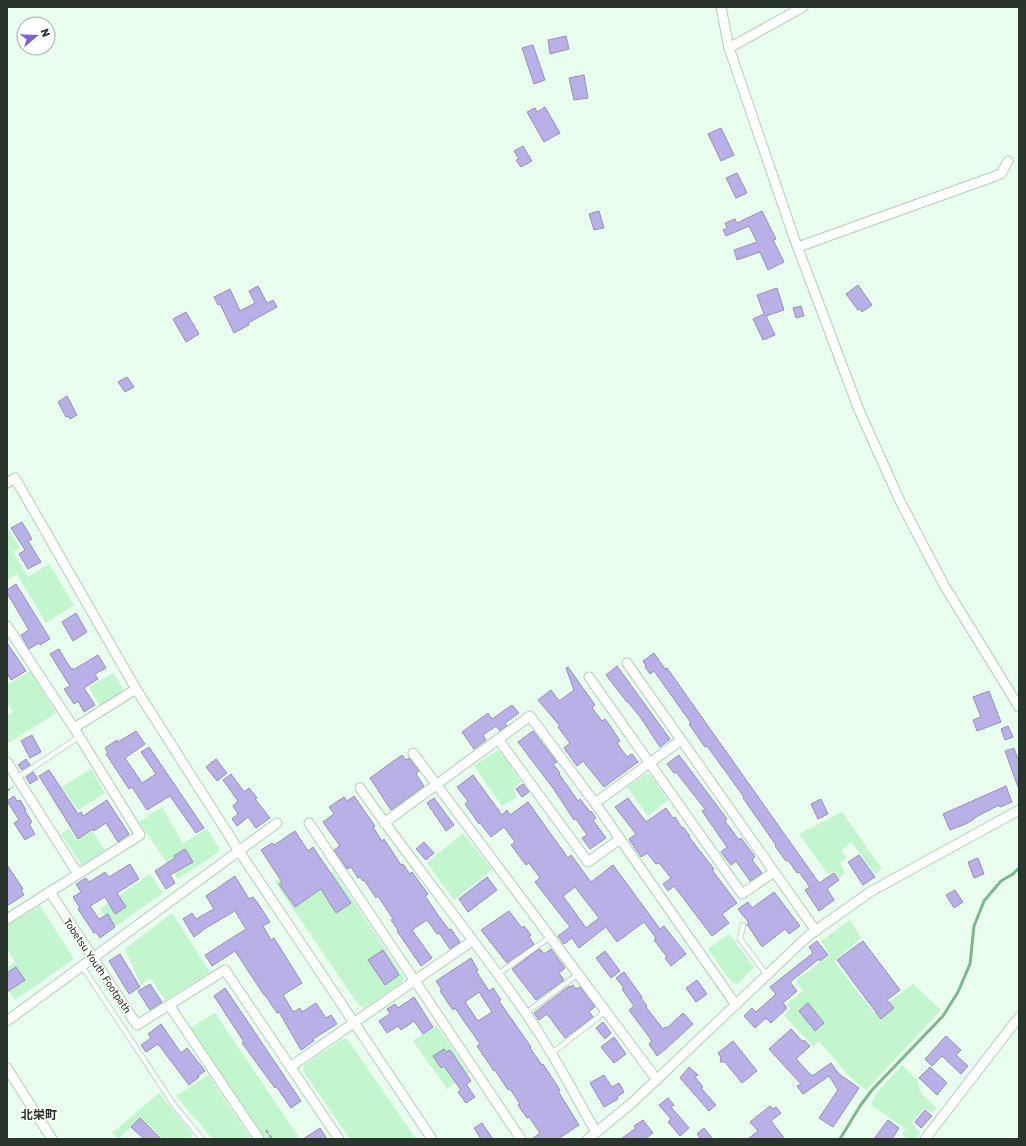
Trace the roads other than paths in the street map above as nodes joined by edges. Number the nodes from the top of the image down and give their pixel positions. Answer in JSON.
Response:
{"nodes":[{"id":1,"x":721,"y":7,"type":"edge"},
{"id":2,"x":803,"y":7,"type":"edge"},
{"id":3,"x":729,"y":48,"type":"junction"},
{"id":4,"x":1008,"y":161,"type":"dead end"},
{"id":5,"x":798,"y":247,"type":"junction"},
{"id":6,"x":7,"y":483,"type":"edge"},
{"id":7,"x":7,"y":626,"type":"edge"},
{"id":8,"x":627,"y":663,"type":"dead end"},
{"id":9,"x":589,"y":677,"type":"dead end"},
{"id":10,"x":136,"y":689,"type":"junction"},
{"id":11,"x":1019,"y":707,"type":"edge"},
{"id":12,"x":74,"y":728,"type":"junction"},
{"id":13,"x":79,"y":737,"type":"junction"},
{"id":14,"x":498,"y":739,"type":"junction"},
{"id":15,"x":681,"y":740,"type":"junction"},
{"id":16,"x":413,"y":753,"type":"dead end"},
{"id":17,"x":7,"y":762,"type":"edge"},
{"id":18,"x":649,"y":763,"type":"junction"},
{"id":19,"x":18,"y":781,"type":"junction"},
{"id":20,"x":436,"y":784,"type":"junction"},
{"id":21,"x":360,"y":788,"type":"dead end"},
{"id":22,"x":595,"y":803,"type":"junction"},
{"id":23,"x":1019,"y":810,"type":"edge"},
{"id":24,"x":277,"y":823,"type":"dead end"},
{"id":25,"x":384,"y":823,"type":"junction"},
{"id":26,"x":310,"y":824,"type":"dead end"},
{"id":27,"x":620,"y":839,"type":"junction"},
{"id":28,"x":239,"y":851,"type":"junction"},
{"id":29,"x":774,"y":872,"type":"junction"},
{"id":30,"x":78,"y":874,"type":"junction"},
{"id":31,"x":50,"y":892,"type":"junction"},
{"id":32,"x":7,"y":919,"type":"edge"},
{"id":33,"x":743,"y":925,"type":"dead end"},
{"id":34,"x":816,"y":931,"type":"junction"},
{"id":35,"x":550,"y":937,"type":"junction"},
{"id":36,"x":472,"y":941,"type":"junction"},
{"id":37,"x":92,"y":958,"type":"junction"},
{"id":38,"x":82,"y":966,"type":"junction"},
{"id":39,"x":578,"y":974,"type":"junction"},
{"id":40,"x":497,"y":975,"type":"junction"},
{"id":41,"x":767,"y":975,"type":"junction"},
{"id":42,"x":414,"y":981,"type":"junction"},
{"id":43,"x":169,"y":1005,"type":"junction"},
{"id":44,"x":736,"y":1005,"type":"junction"},
{"id":45,"x":606,"y":1011,"type":"junction"},
{"id":46,"x":526,"y":1013,"type":"junction"},
{"id":47,"x":1019,"y":1017,"type":"edge"},
{"id":48,"x":7,"y":1020,"type":"edge"},
{"id":49,"x":354,"y":1022,"type":"junction"},
{"id":50,"x":551,"y":1054,"type":"junction"},
{"id":51,"x":290,"y":1067,"type":"junction"},
{"id":52,"x":7,"y":1068,"type":"edge"},
{"id":53,"x":657,"y":1080,"type":"junction"},
{"id":54,"x":596,"y":1132,"type":"junction"},
{"id":55,"x":52,"y":1139,"type":"edge"},
{"id":56,"x":202,"y":1139,"type":"edge"},
{"id":57,"x":259,"y":1139,"type":"edge"},
{"id":58,"x":339,"y":1139,"type":"edge"},
{"id":59,"x":432,"y":1139,"type":"edge"},
{"id":60,"x":521,"y":1139,"type":"edge"},
{"id":61,"x":588,"y":1139,"type":"edge"},
{"id":62,"x":925,"y":1139,"type":"edge"}],
"edges":[{"from":1,"to":3,"type":"street"},
{"from":2,"to":3,"type":"street"},
{"from":3,"to":5,"type":"street"},
{"from":4,"to":5,"type":"street"},
{"from":5,"to":11,"type":"street"},
{"from":6,"to":10,"type":"street"},
{"from":7,"to":12,"type":"street"},
{"from":8,"to":15,"type":"street"},
{"from":9,"to":18,"type":"street"},
{"from":10,"to":12,"type":"street"},
{"from":10,"to":28,"type":"street"},
{"from":12,"to":13,"type":"street"},
{"from":13,"to":19,"type":"lane"},
{"from":13,"to":30,"type":"street"},
{"from":14,"to":20,"type":"street"},
{"from":14,"to":22,"type":"street"},
{"from":14,"to":27,"type":"street"},
{"from":15,"to":18,"type":"street"},
{"from":15,"to":29,"type":"street"},
{"from":16,"to":20,"type":"street"},
{"from":17,"to":19,"type":"street"},
{"from":18,"to":22,"type":"street"},
{"from":18,"to":29,"type":"street"},
{"from":19,"to":30,"type":"street"},
{"from":20,"to":25,"type":"street"},
{"from":20,"to":35,"type":"street"},
{"from":21,"to":25,"type":"street"},
{"from":22,"to":27,"type":"street"},
{"from":23,"to":34,"type":"street"},
{"from":24,"to":28,"type":"street"},
{"from":25,"to":36,"type":"street"},
{"from":26,"to":42,"type":"street"},
{"from":27,"to":44,"type":"street"},
{"from":28,"to":37,"type":"street"},
{"from":28,"to":49,"type":"street"},
{"from":29,"to":34,"type":"street"},
{"from":30,"to":31,"type":"street"},
{"from":31,"to":32,"type":"street"},
{"from":31,"to":37,"type":"street"},
{"from":33,"to":41,"type":"lane"},
{"from":34,"to":41,"type":"street"},
{"from":35,"to":39,"type":"street"},
{"from":35,"to":40,"type":"lane"},
{"from":36,"to":40,"type":"street"},
{"from":36,"to":42,"type":"street"},
{"from":37,"to":38,"type":"street"},
{"from":37,"to":43,"type":"street"},
{"from":38,"to":48,"type":"street"},
{"from":38,"to":56,"type":"lane"},
{"from":39,"to":45,"type":"street"},
{"from":39,"to":46,"type":"lane"},
{"from":40,"to":46,"type":"street"},
{"from":41,"to":44,"type":"street"},
{"from":42,"to":49,"type":"street"},
{"from":42,"to":60,"type":"street"},
{"from":43,"to":51,"type":"street"},
{"from":43,"to":57,"type":"street"},
{"from":44,"to":53,"type":"street"},
{"from":45,"to":50,"type":"lane"},
{"from":45,"to":53,"type":"street"},
{"from":46,"to":50,"type":"street"},
{"from":47,"to":62,"type":"street"},
{"from":49,"to":51,"type":"street"},
{"from":49,"to":59,"type":"street"},
{"from":50,"to":54,"type":"street"},
{"from":51,"to":58,"type":"street"},
{"from":52,"to":55,"type":"street"},
{"from":53,"to":54,"type":"street"},
{"from":54,"to":61,"type":"street"}]}
